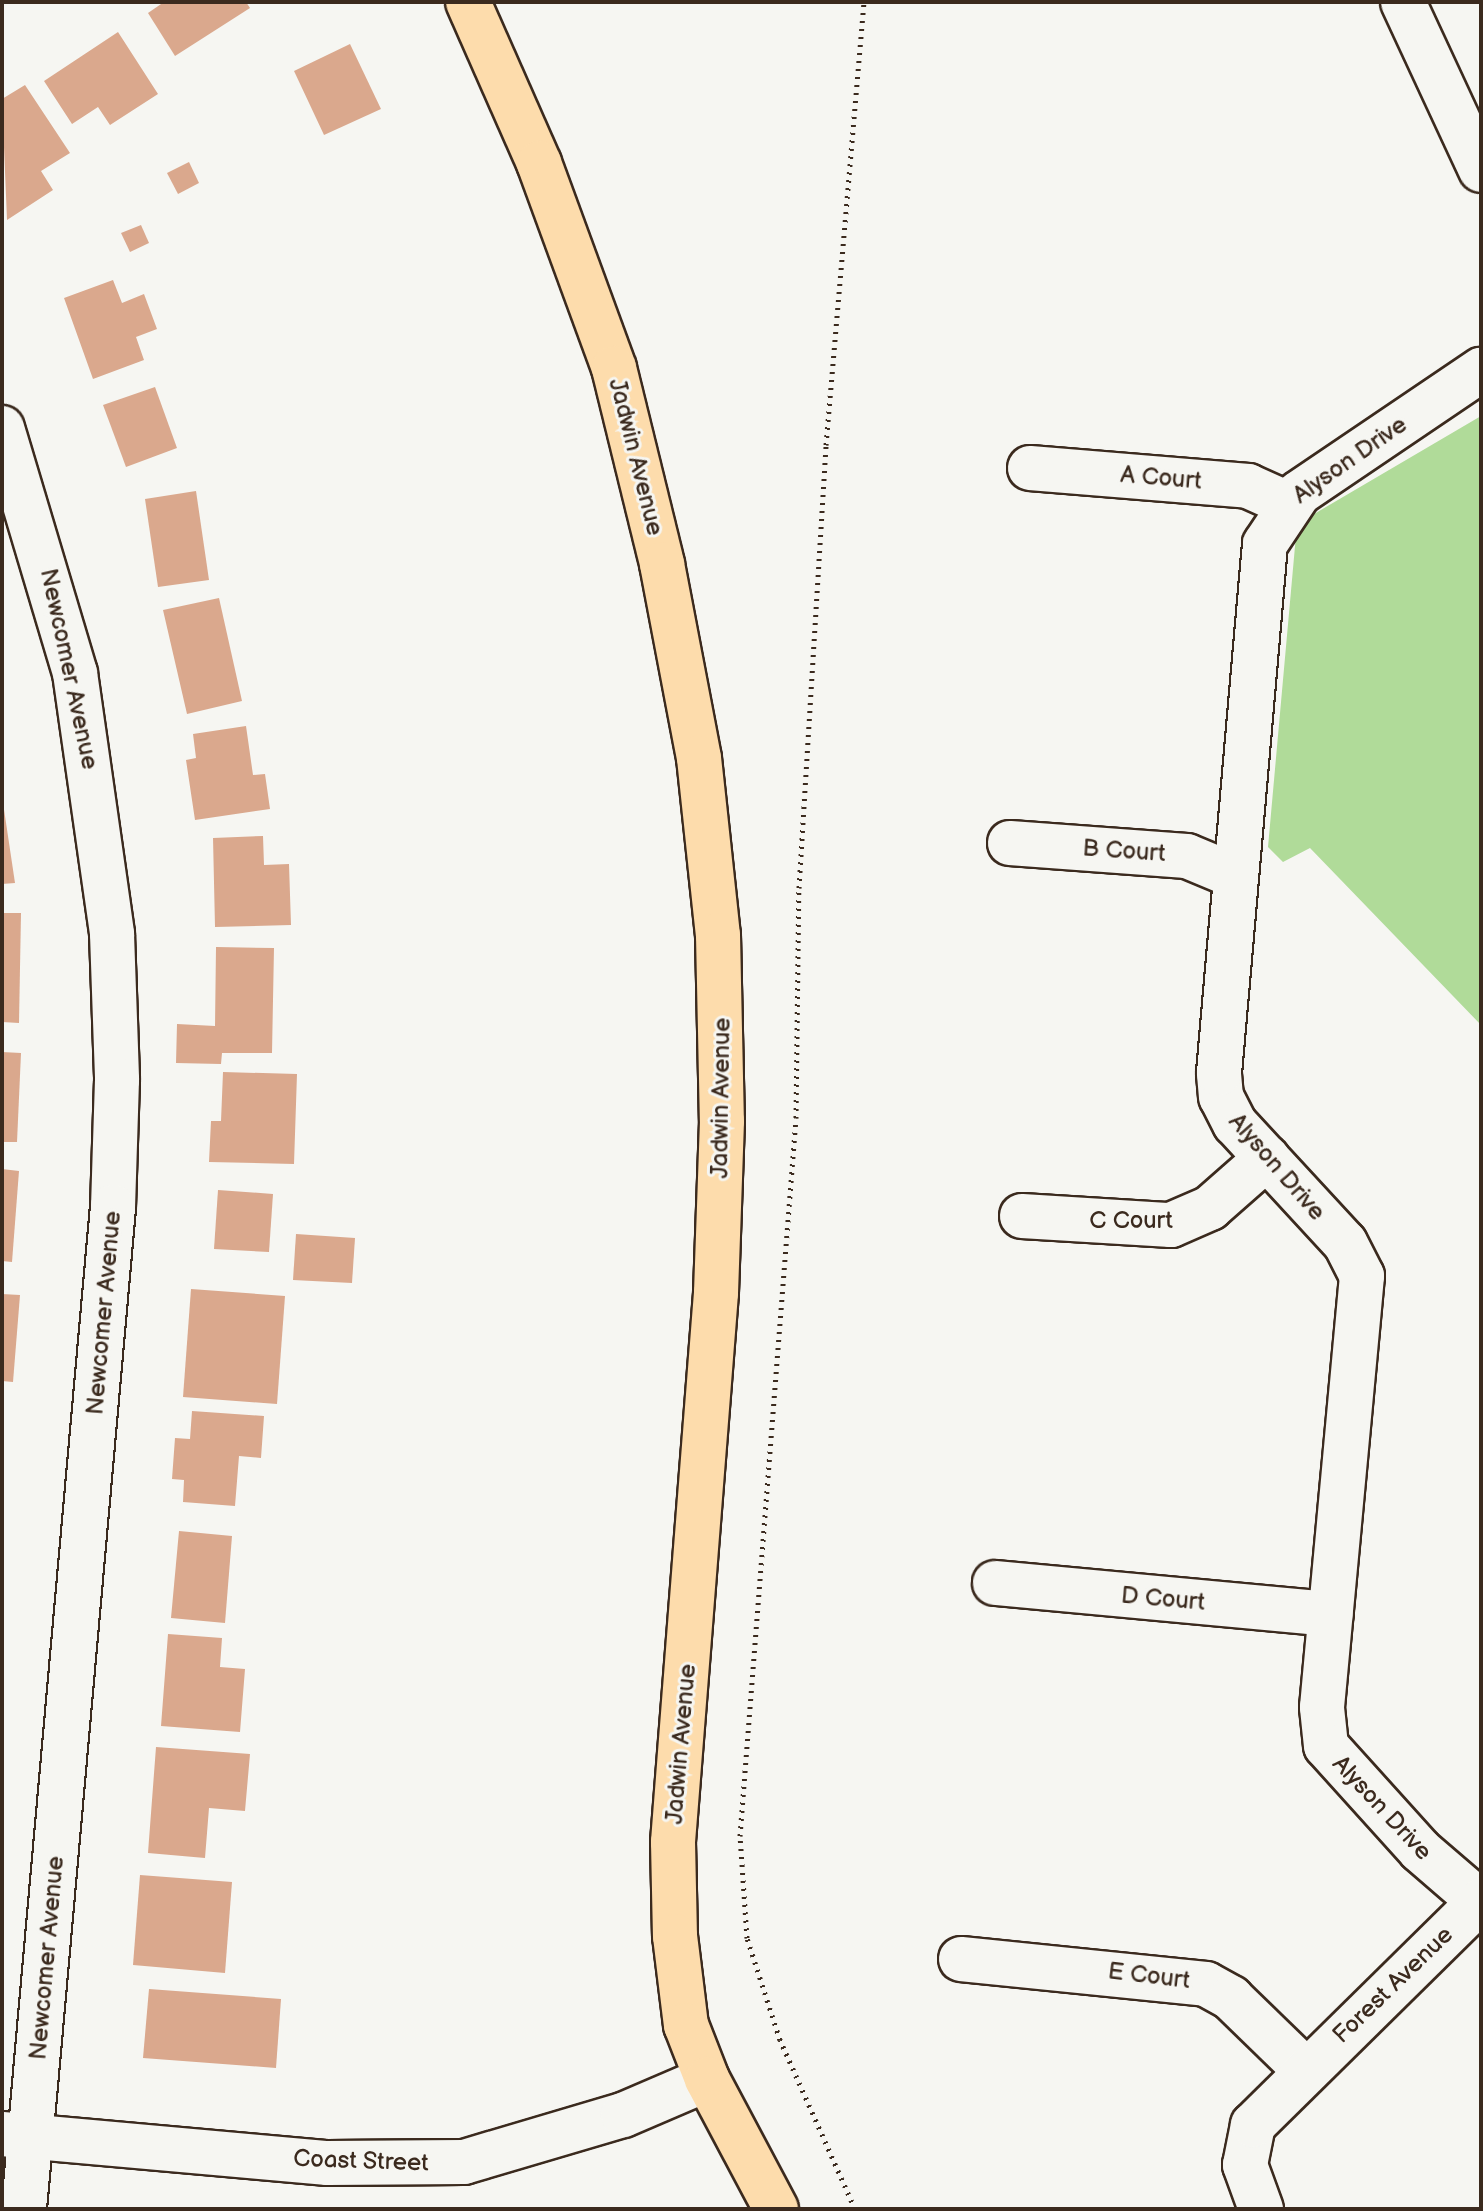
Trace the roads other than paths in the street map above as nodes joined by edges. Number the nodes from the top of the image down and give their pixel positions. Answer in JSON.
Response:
{"nodes":[{"id":1,"x":468,"y":2,"type":"edge"},
{"id":2,"x":1403,"y":2,"type":"edge"},
{"id":3,"x":1481,"y":170,"type":"edge"},
{"id":4,"x":1481,"y":370,"type":"edge"},
{"id":5,"x":2,"y":428,"type":"edge"},
{"id":6,"x":1030,"y":468,"type":"dead end"},
{"id":7,"x":1288,"y":504,"type":"junction"},
{"id":8,"x":1010,"y":843,"type":"dead end"},
{"id":9,"x":1235,"y":876,"type":"junction"},
{"id":10,"x":1267,"y":1158,"type":"junction"},
{"id":11,"x":1022,"y":1216,"type":"dead end"},
{"id":12,"x":995,"y":1583,"type":"dead end"},
{"id":13,"x":1331,"y":1614,"type":"junction"},
{"id":14,"x":1480,"y":1900,"type":"edge"},
{"id":15,"x":961,"y":1959,"type":"dead end"},
{"id":16,"x":1305,"y":2070,"type":"junction"},
{"id":17,"x":707,"y":2079,"type":"junction"},
{"id":18,"x":16,"y":2135,"type":"edge"},
{"id":19,"x":24,"y":2209,"type":"edge"},
{"id":20,"x":776,"y":2209,"type":"edge"},
{"id":21,"x":1261,"y":2209,"type":"edge"}],
"edges":[{"from":1,"to":17,"type":"main road","name":"Jadwin Avenue"},
{"from":2,"to":3,"type":"street"},
{"from":4,"to":7,"type":"street","name":"Alyson Drive"},
{"from":5,"to":18,"type":"street","name":"Newcomer Avenue"},
{"from":6,"to":7,"type":"street","name":"A Court"},
{"from":7,"to":9,"type":"street","name":"Alyson Drive"},
{"from":8,"to":9,"type":"street","name":"B Court"},
{"from":9,"to":10,"type":"street","name":"Alyson Drive"},
{"from":10,"to":11,"type":"street","name":"C Court"},
{"from":10,"to":13,"type":"street","name":"Alyson Drive"},
{"from":12,"to":13,"type":"street","name":"D Court"},
{"from":13,"to":14,"type":"street","name":"Alyson Drive"},
{"from":14,"to":16,"type":"street","name":"Forest Avenue"},
{"from":15,"to":16,"type":"street","name":"E Court"},
{"from":16,"to":21,"type":"street","name":"Forest Avenue"},
{"from":17,"to":18,"type":"street","name":"Coast Street"},
{"from":17,"to":20,"type":"main road","name":"Jadwin Avenue"},
{"from":18,"to":19,"type":"street","name":"Newcomer Avenue"}]}
